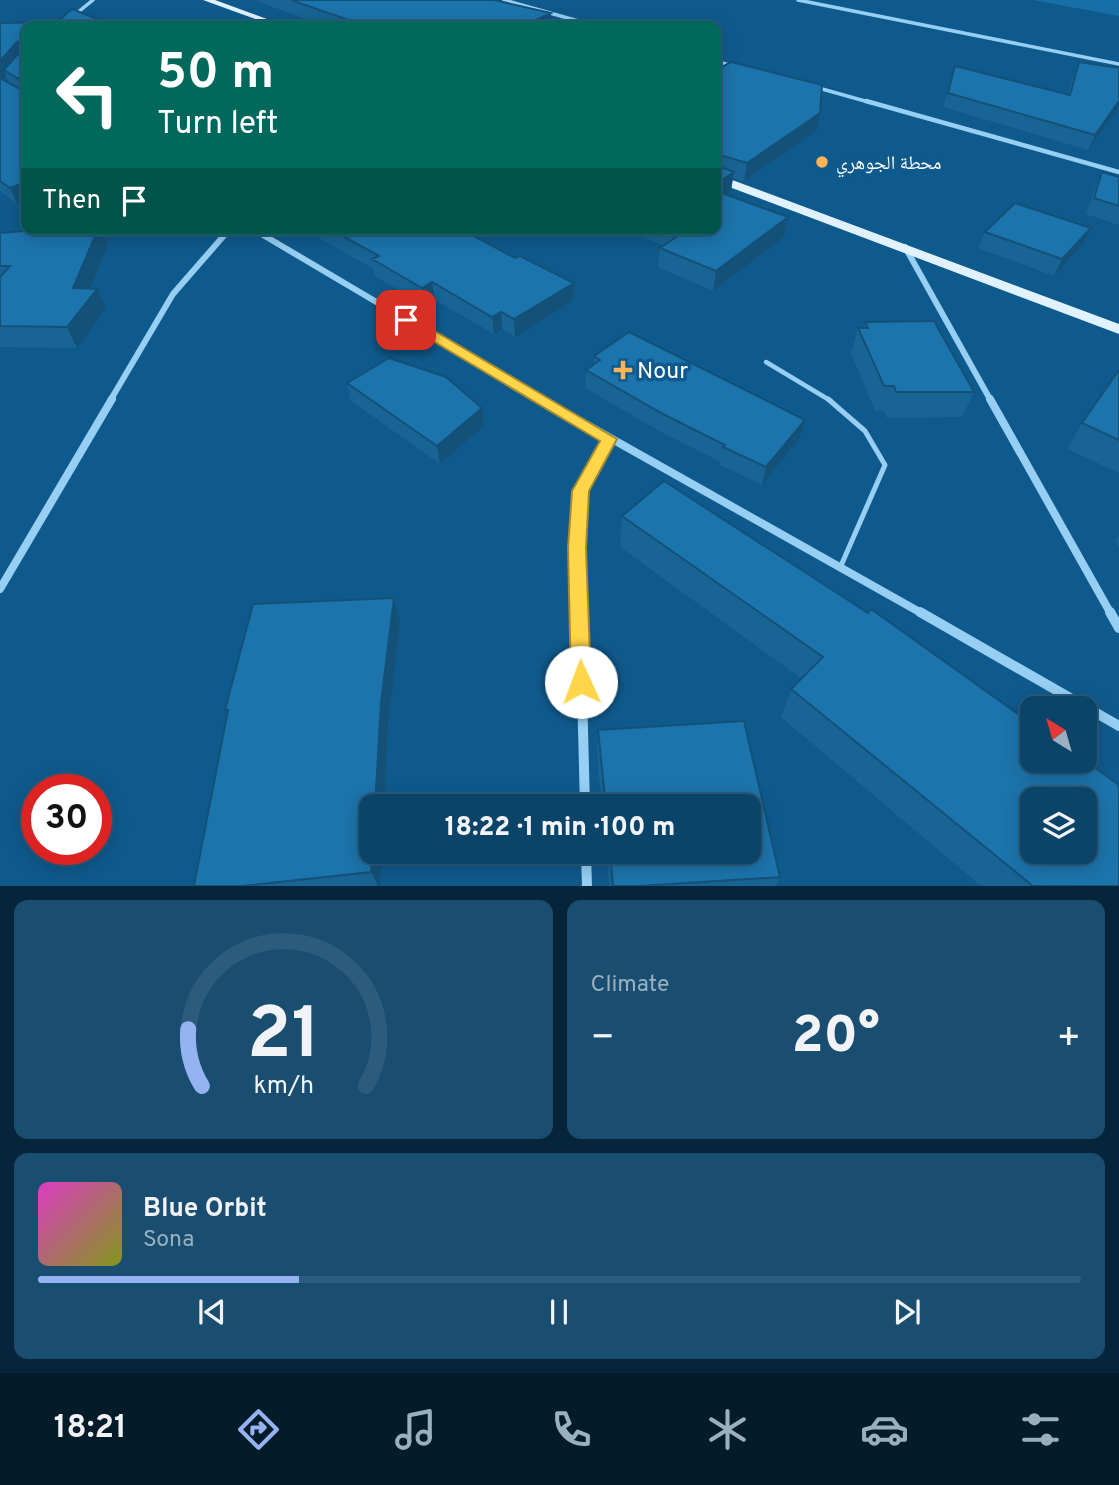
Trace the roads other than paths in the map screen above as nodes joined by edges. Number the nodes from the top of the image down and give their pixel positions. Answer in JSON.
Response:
{"nodes":[{"id":1,"x":93,"y":0,"type":"edge"},
{"id":2,"x":207,"y":0,"type":"edge"},
{"id":3,"x":504,"y":0,"type":"edge"},
{"id":4,"x":535,"y":0,"type":"edge"},
{"id":5,"x":798,"y":0,"type":"edge"},
{"id":6,"x":535,"y":8,"type":"junction"},
{"id":7,"x":67,"y":21,"type":"edge"},
{"id":8,"x":268,"y":21,"type":"edge"},
{"id":9,"x":579,"y":21,"type":"edge"},
{"id":10,"x":721,"y":64,"type":"edge"},
{"id":11,"x":1119,"y":64,"type":"edge"},
{"id":12,"x":739,"y":67,"type":"edge"},
{"id":13,"x":809,"y":85,"type":"edge"},
{"id":14,"x":1119,"y":172,"type":"edge"},
{"id":15,"x":721,"y":180,"type":"edge"},
{"id":16,"x":224,"y":235,"type":"edge"},
{"id":17,"x":263,"y":235,"type":"edge"},
{"id":18,"x":905,"y":247,"type":"junction"},
{"id":19,"x":1119,"y":329,"type":"edge"},
{"id":20,"x":766,"y":362,"type":"dead end"},
{"id":21,"x":609,"y":439,"type":"junction"},
{"id":22,"x":840,"y":568,"type":"junction"},
{"id":23,"x":0,"y":589,"type":"edge"},
{"id":24,"x":1119,"y":628,"type":"edge"},
{"id":25,"x":1119,"y":726,"type":"edge"},
{"id":26,"x":584,"y":794,"type":"edge"},
{"id":27,"x":586,"y":864,"type":"edge"},
{"id":28,"x":587,"y":886,"type":"edge"}],
"edges":[{"from":1,"to":7,"type":"street"},
{"from":2,"to":8,"type":"main road"},
{"from":3,"to":6,"type":"street"},
{"from":4,"to":6,"type":"street"},
{"from":5,"to":11,"type":"street"},
{"from":6,"to":9,"type":"street"},
{"from":10,"to":12,"type":"street"},
{"from":13,"to":14,"type":"street"},
{"from":15,"to":18,"type":"main road"},
{"from":16,"to":23,"type":"street"},
{"from":17,"to":21,"type":"street"},
{"from":18,"to":19,"type":"main road"},
{"from":18,"to":24,"type":"street"},
{"from":20,"to":22,"type":"lane"},
{"from":21,"to":22,"type":"street"},
{"from":21,"to":26,"type":"street"},
{"from":22,"to":25,"type":"street"},
{"from":27,"to":28,"type":"street"}]}
